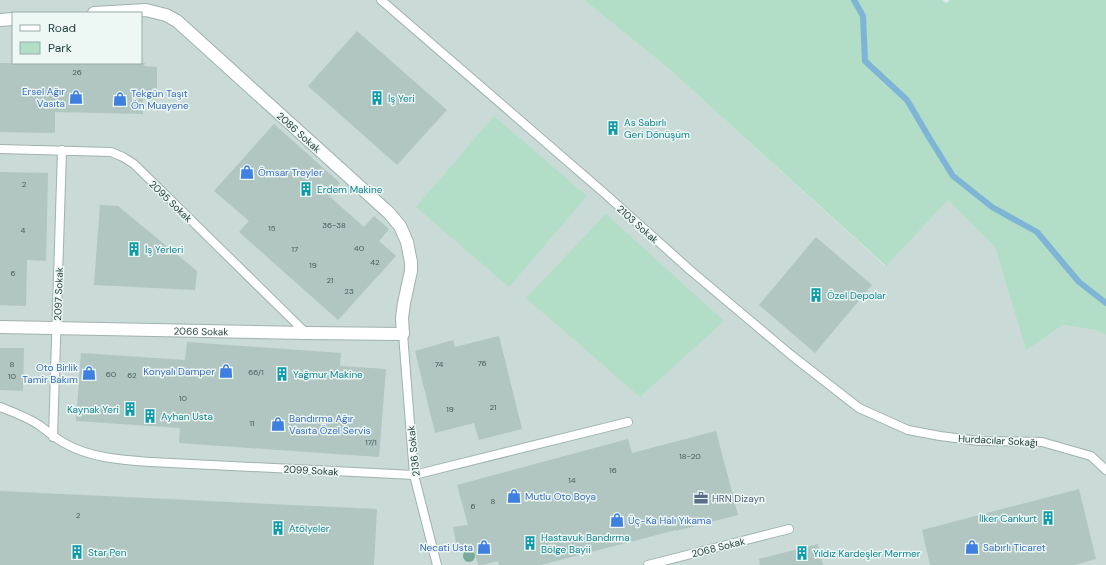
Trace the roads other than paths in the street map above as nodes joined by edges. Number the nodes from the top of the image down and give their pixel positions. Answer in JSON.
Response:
{"nodes":[{"id":1,"x":381,"y":0,"type":"edge"},
{"id":2,"x":111,"y":12,"type":"edge"},
{"id":3,"x":12,"y":19,"type":"edge"},
{"id":4,"x":0,"y":20,"type":"edge"},
{"id":5,"x":0,"y":149,"type":"edge"},
{"id":6,"x":62,"y":150,"type":"junction"},
{"id":7,"x":0,"y":327,"type":"edge"},
{"id":8,"x":57,"y":328,"type":"junction"},
{"id":9,"x":306,"y":333,"type":"junction"},
{"id":10,"x":403,"y":334,"type":"junction"},
{"id":11,"x":0,"y":407,"type":"edge"},
{"id":12,"x":628,"y":422,"type":"dead end"},
{"id":13,"x":908,"y":430,"type":"joint"},
{"id":14,"x":54,"y":437,"type":"junction"},
{"id":15,"x":1106,"y":470,"type":"edge"},
{"id":16,"x":414,"y":475,"type":"junction"},
{"id":17,"x":789,"y":529,"type":"dead end"},
{"id":18,"x":437,"y":565,"type":"edge"},
{"id":19,"x":648,"y":565,"type":"edge"}],
"edges":[{"from":1,"to":13,"type":"lane","name":"2103 Sokak"},
{"from":2,"to":10,"type":"street","name":"2086 Sokak"},
{"from":3,"to":4,"type":"street"},
{"from":5,"to":6,"type":"lane","name":"2095 Sokak"},
{"from":6,"to":8,"type":"lane","name":"2097 Sokak"},
{"from":6,"to":9,"type":"lane","name":"2095 Sokak"},
{"from":7,"to":8,"type":"street","name":"2066 Sokak"},
{"from":8,"to":9,"type":"street","name":"2066 Sokak"},
{"from":8,"to":14,"type":"lane","name":"2097 Sokak"},
{"from":9,"to":10,"type":"street","name":"2066 Sokak"},
{"from":10,"to":16,"type":"lane","name":"2136 Sokak"},
{"from":11,"to":14,"type":"lane","name":"2099 Sokak"},
{"from":12,"to":16,"type":"lane","name":"2099 Sokak"},
{"from":13,"to":15,"type":"lane","name":"Hurdacılar Sokağı"},
{"from":14,"to":16,"type":"lane","name":"2099 Sokak"},
{"from":16,"to":18,"type":"lane","name":"2136 Sokak"},
{"from":17,"to":19,"type":"lane","name":"2068 Sokak"}]}
